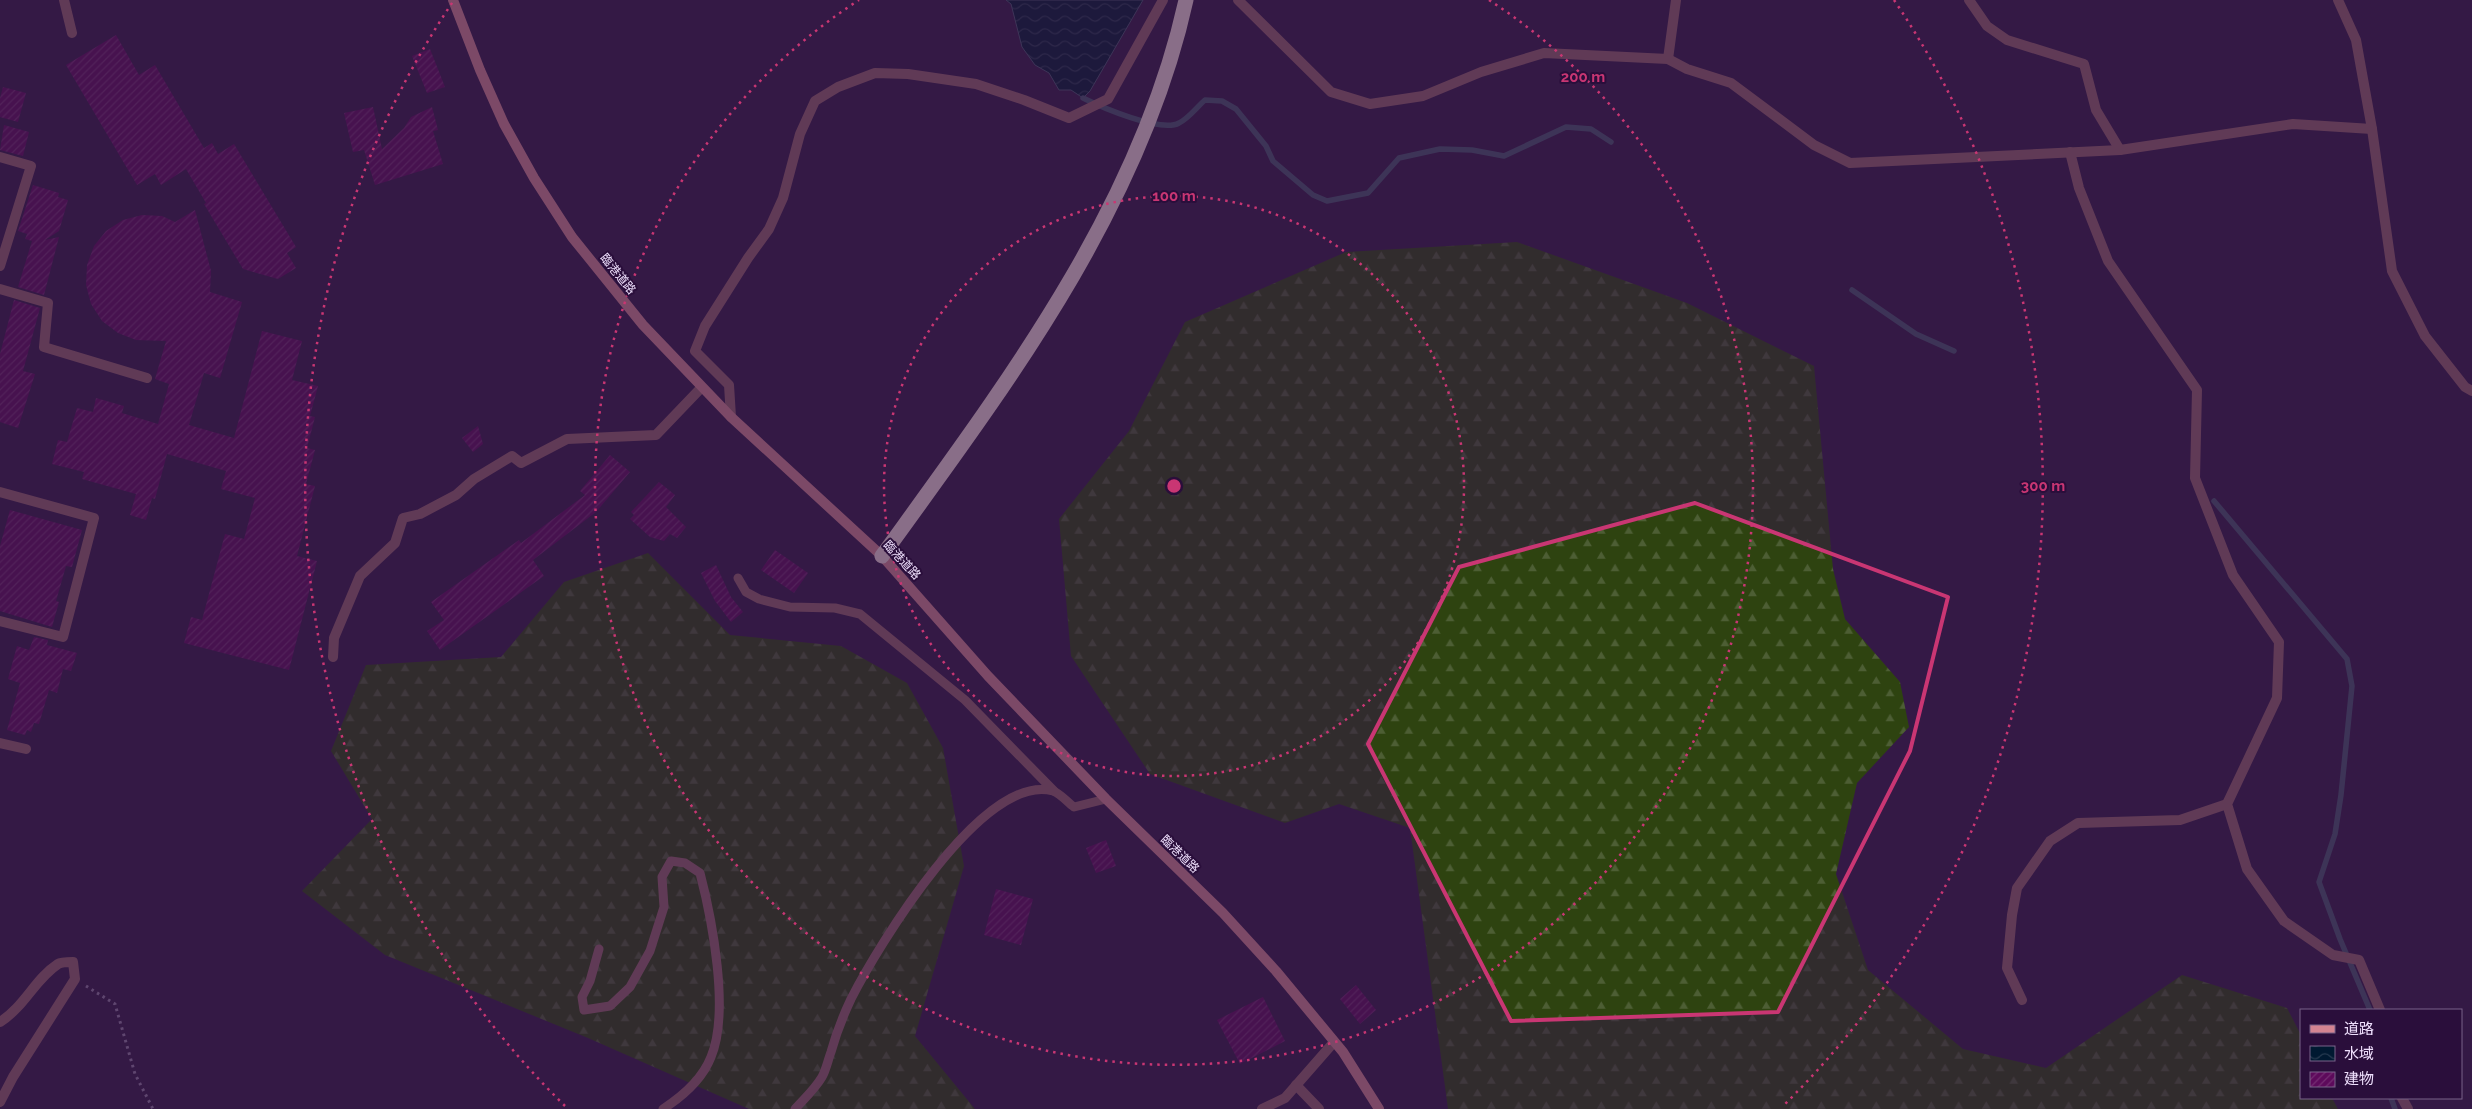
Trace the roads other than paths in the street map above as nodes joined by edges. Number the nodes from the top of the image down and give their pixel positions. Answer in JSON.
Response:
{"nodes":[{"id":1,"x":64,"y":0,"type":"edge"},
{"id":2,"x":453,"y":0,"type":"edge"},
{"id":3,"x":1163,"y":0,"type":"edge"},
{"id":4,"x":1186,"y":0,"type":"edge"},
{"id":5,"x":1238,"y":0,"type":"edge"},
{"id":6,"x":1676,"y":0,"type":"edge"},
{"id":7,"x":1969,"y":0,"type":"edge"},
{"id":8,"x":2338,"y":0,"type":"edge"},
{"id":9,"x":72,"y":33,"type":"dead end"},
{"id":10,"x":1668,"y":59,"type":"junction"},
{"id":11,"x":2372,"y":129,"type":"junction"},
{"id":12,"x":2120,"y":150,"type":"junction"},
{"id":13,"x":2070,"y":152,"type":"junction"},
{"id":14,"x":0,"y":157,"type":"edge"},
{"id":15,"x":0,"y":266,"type":"edge"},
{"id":16,"x":0,"y":289,"type":"edge"},
{"id":17,"x":148,"y":378,"type":"dead end"},
{"id":18,"x":701,"y":388,"type":"junction"},
{"id":19,"x":2472,"y":391,"type":"edge"},
{"id":20,"x":731,"y":417,"type":"junction"},
{"id":21,"x":0,"y":492,"type":"edge"},
{"id":22,"x":882,"y":556,"type":"junction"},
{"id":23,"x":738,"y":578,"type":"dead end"},
{"id":24,"x":0,"y":621,"type":"edge"},
{"id":25,"x":332,"y":657,"type":"dead end"},
{"id":26,"x":0,"y":743,"type":"edge"},
{"id":27,"x":26,"y":749,"type":"dead end"},
{"id":28,"x":1054,"y":791,"type":"junction"},
{"id":29,"x":1106,"y":799,"type":"junction"},
{"id":30,"x":2227,"y":804,"type":"junction"},
{"id":31,"x":599,"y":948,"type":"dead end"},
{"id":32,"x":2022,"y":1000,"type":"dead end"},
{"id":33,"x":2380,"y":1009,"type":"edge"},
{"id":34,"x":0,"y":1022,"type":"edge"},
{"id":35,"x":1334,"y":1042,"type":"junction"},
{"id":36,"x":1296,"y":1085,"type":"junction"},
{"id":37,"x":0,"y":1102,"type":"edge"},
{"id":38,"x":663,"y":1109,"type":"edge"},
{"id":39,"x":795,"y":1109,"type":"edge"},
{"id":40,"x":1262,"y":1109,"type":"edge"},
{"id":41,"x":1319,"y":1109,"type":"edge"},
{"id":42,"x":1380,"y":1109,"type":"edge"}],
"edges":[{"from":1,"to":9,"type":"street"},
{"from":2,"to":18,"type":"street","name":"臨港道路"},
{"from":3,"to":20,"type":"street"},
{"from":4,"to":22,"type":"highway"},
{"from":5,"to":10,"type":"street"},
{"from":6,"to":10,"type":"street"},
{"from":7,"to":12,"type":"street"},
{"from":8,"to":11,"type":"street"},
{"from":10,"to":13,"type":"street"},
{"from":11,"to":12,"type":"street"},
{"from":11,"to":19,"type":"street"},
{"from":12,"to":13,"type":"street"},
{"from":13,"to":30,"type":"street"},
{"from":14,"to":15,"type":"street"},
{"from":16,"to":17,"type":"street"},
{"from":18,"to":20,"type":"street","name":"臨港道路"},
{"from":18,"to":25,"type":"street"},
{"from":20,"to":22,"type":"street","name":"臨港道路"},
{"from":21,"to":24,"type":"street"},
{"from":22,"to":29,"type":"street","name":"臨港道路"},
{"from":23,"to":28,"type":"lane"},
{"from":26,"to":27,"type":"street"},
{"from":28,"to":29,"type":"lane"},
{"from":28,"to":39,"type":"lane"},
{"from":29,"to":35,"type":"street","name":"臨港道路"},
{"from":30,"to":32,"type":"street"},
{"from":30,"to":33,"type":"street"},
{"from":31,"to":38,"type":"lane"},
{"from":34,"to":37,"type":"street"},
{"from":35,"to":36,"type":"street"},
{"from":35,"to":42,"type":"street","name":"臨港道路"},
{"from":36,"to":40,"type":"street"},
{"from":36,"to":41,"type":"street"}]}
